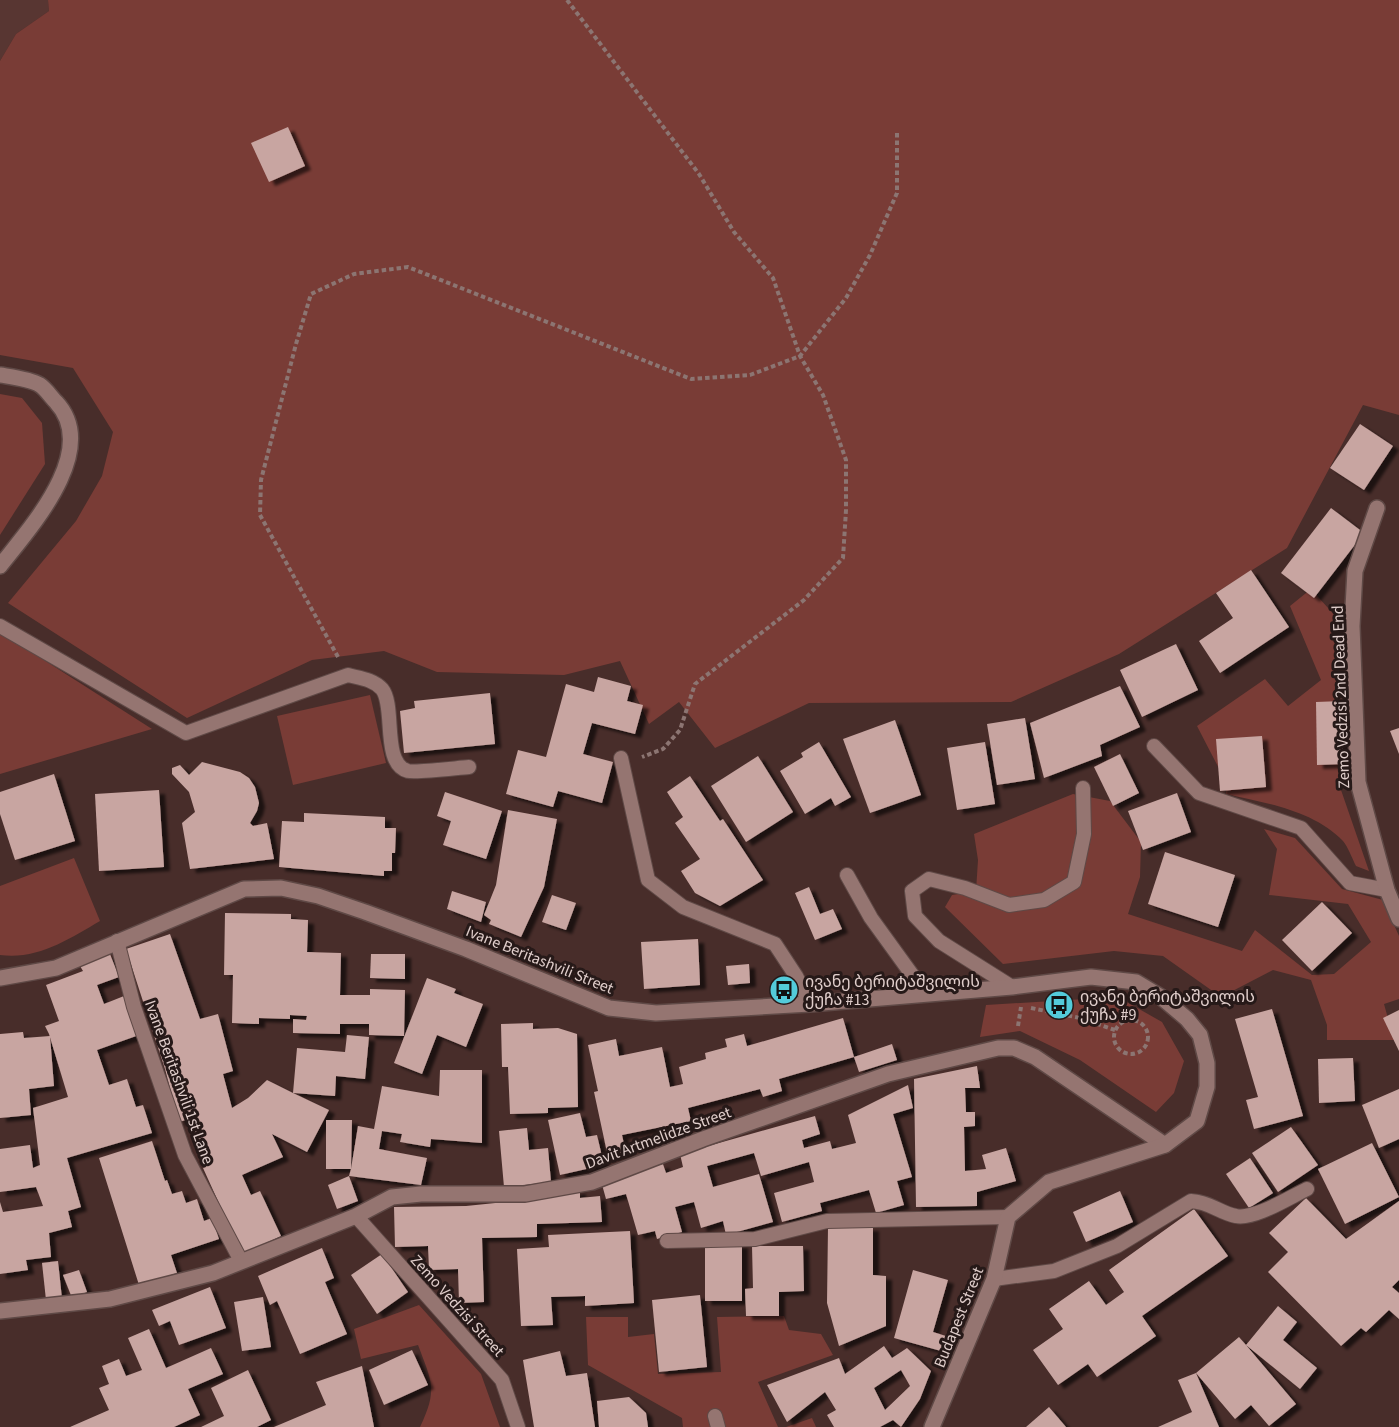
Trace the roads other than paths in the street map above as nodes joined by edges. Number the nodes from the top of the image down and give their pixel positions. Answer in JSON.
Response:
{"nodes":[{"id":1,"x":0,"y":375,"type":"edge"},
{"id":2,"x":1377,"y":508,"type":"dead end"},
{"id":3,"x":0,"y":566,"type":"edge"},
{"id":4,"x":0,"y":626,"type":"edge"},
{"id":5,"x":1155,"y":746,"type":"dead end"},
{"id":6,"x":621,"y":758,"type":"road end"},
{"id":7,"x":469,"y":767,"type":"dead end"},
{"id":8,"x":1083,"y":788,"type":"dead end"},
{"id":9,"x":847,"y":875,"type":"dead end"},
{"id":10,"x":1387,"y":890,"type":"junction"},
{"id":11,"x":1399,"y":919,"type":"edge"},
{"id":12,"x":117,"y":941,"type":"junction"},
{"id":13,"x":0,"y":978,"type":"edge"},
{"id":14,"x":1012,"y":987,"type":"junction"},
{"id":15,"x":926,"y":994,"type":"junction"},
{"id":16,"x":810,"y":1004,"type":"junction"},
{"id":17,"x":1165,"y":1145,"type":"junction"},
{"id":18,"x":1307,"y":1189,"type":"dead end"},
{"id":19,"x":356,"y":1216,"type":"junction"},
{"id":20,"x":1008,"y":1216,"type":"junction"},
{"id":21,"x":667,"y":1241,"type":"dead end"},
{"id":22,"x":241,"y":1262,"type":"junction"},
{"id":23,"x":994,"y":1279,"type":"junction"},
{"id":24,"x":0,"y":1311,"type":"edge"},
{"id":25,"x":518,"y":1427,"type":"edge"},
{"id":26,"x":932,"y":1427,"type":"edge"}],
"edges":[{"from":1,"to":3,"type":"main road"},
{"from":2,"to":10,"type":"main road","name":"Zemo Vedzisi 2nd Dead End"},
{"from":4,"to":7,"type":"lane"},
{"from":5,"to":10,"type":"lane"},
{"from":6,"to":16,"type":"lane"},
{"from":8,"to":14,"type":"lane"},
{"from":9,"to":15,"type":"lane"},
{"from":10,"to":11,"type":"main road","name":"Zemo Vedzisi 2nd Dead End"},
{"from":12,"to":13,"type":"main road","name":"Ivane Beritashvili Street"},
{"from":12,"to":16,"type":"main road","name":"Ivane Beritashvili Street"},
{"from":12,"to":22,"type":"lane","name":"Ivane Beritashvili 1st Lane"},
{"from":14,"to":15,"type":"main road","name":"Ivane Beritashvili Street"},
{"from":14,"to":17,"type":"main road","name":"Ivane Beritashvili Street"},
{"from":15,"to":16,"type":"main road","name":"Ivane Beritashvili Street"},
{"from":17,"to":19,"type":"main road","name":"Davit Artmelidze Street"},
{"from":17,"to":20,"type":"main road","name":"Ivane Beritashvili Street"},
{"from":18,"to":23,"type":"lane"},
{"from":19,"to":22,"type":"main road","name":"Davit Artmelidze Street"},
{"from":19,"to":25,"type":"lane","name":"Zemo Vedzisi Street"},
{"from":20,"to":21,"type":"lane"},
{"from":20,"to":23,"type":"main road","name":"Budapest Street"},
{"from":22,"to":24,"type":"main road","name":"Davit Artmelidze Street"},
{"from":23,"to":26,"type":"main road","name":"Budapest Street"}]}
